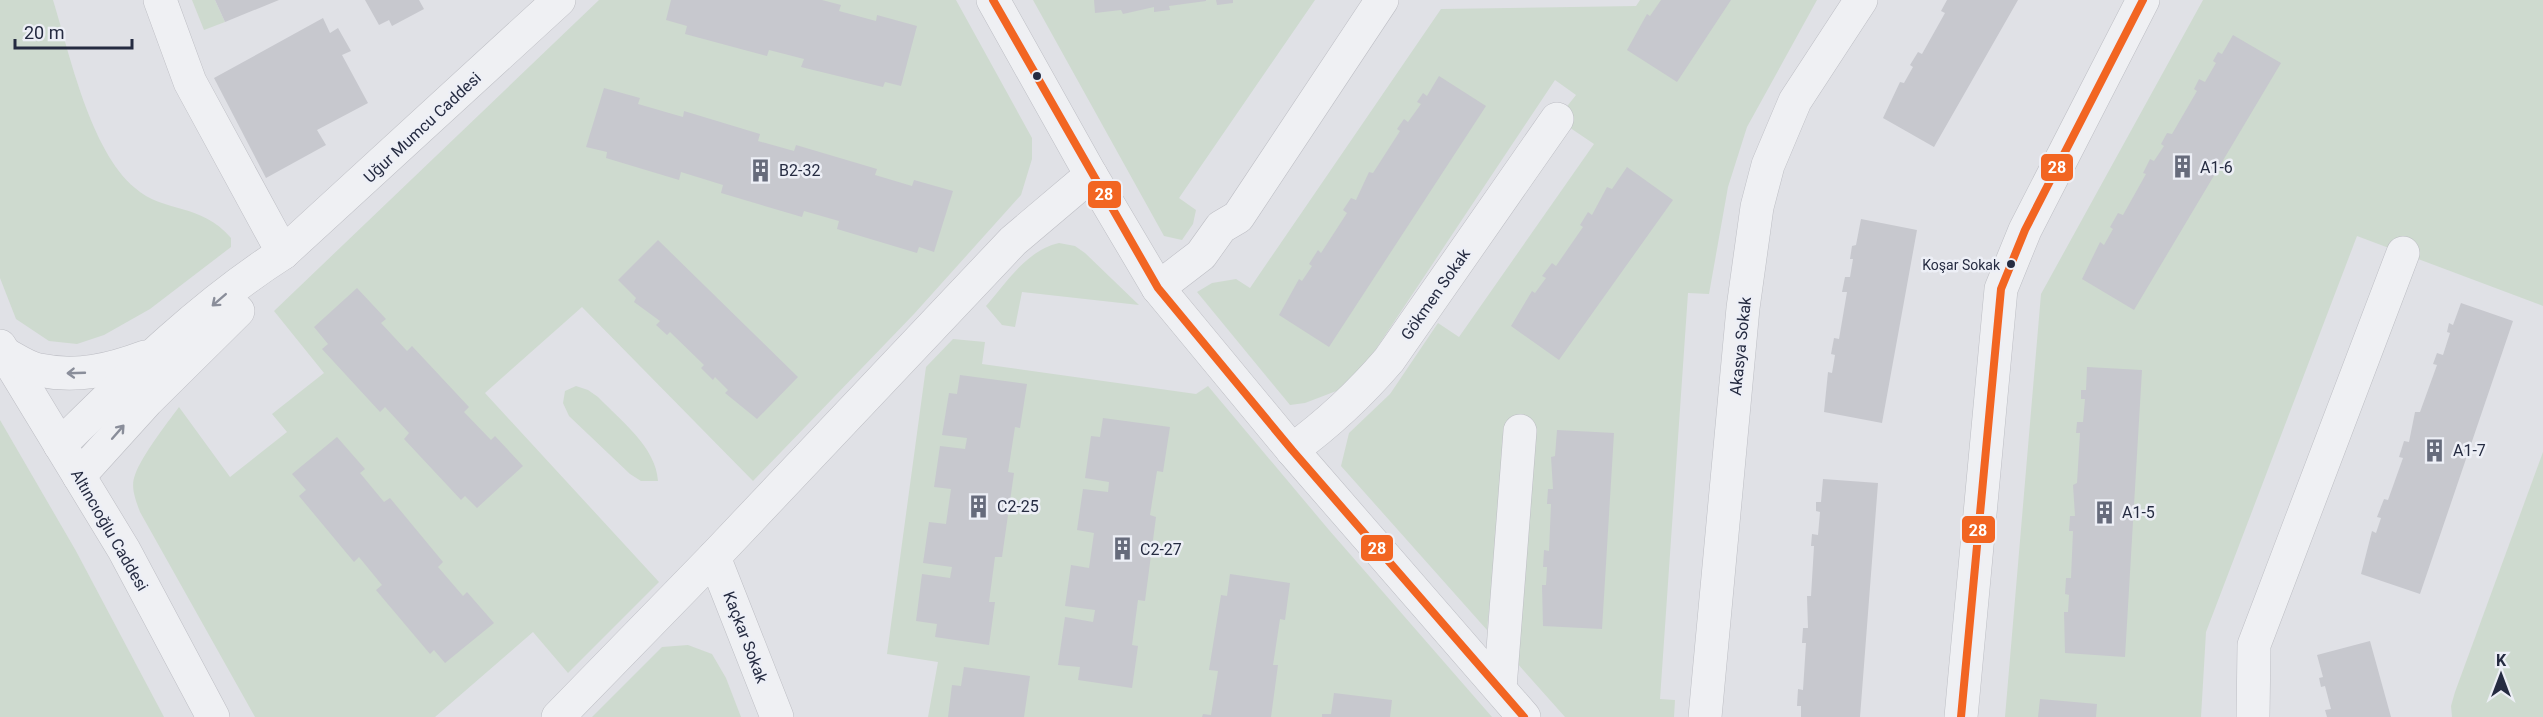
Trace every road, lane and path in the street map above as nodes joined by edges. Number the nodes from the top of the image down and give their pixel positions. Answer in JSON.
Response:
{"nodes":[{"id":1,"x":160,"y":0,"type":"edge"},
{"id":2,"x":559,"y":0,"type":"edge"},
{"id":3,"x":993,"y":0,"type":"edge"},
{"id":4,"x":1382,"y":0,"type":"edge"},
{"id":5,"x":1861,"y":0,"type":"edge"},
{"id":6,"x":2143,"y":0,"type":"edge"},
{"id":7,"x":1557,"y":118,"type":"dead end"},
{"id":8,"x":1091,"y":175,"type":"junction"},
{"id":9,"x":283,"y":253,"type":"junction"},
{"id":10,"x":2403,"y":253,"type":"dead end"},
{"id":11,"x":1158,"y":288,"type":"junction"},
{"id":12,"x":2,"y":350,"type":"edge"},
{"id":13,"x":152,"y":354,"type":"junction"},
{"id":14,"x":1520,"y":431,"type":"dead end"},
{"id":15,"x":60,"y":445,"type":"junction"},
{"id":16,"x":1292,"y":450,"type":"junction"},
{"id":17,"x":79,"y":476,"type":"junction"},
{"id":18,"x":714,"y":557,"type":"junction"},
{"id":19,"x":1500,"y":688,"type":"junction"},
{"id":20,"x":213,"y":717,"type":"edge"},
{"id":21,"x":558,"y":717,"type":"edge"},
{"id":22,"x":777,"y":717,"type":"edge"},
{"id":23,"x":1524,"y":717,"type":"edge"},
{"id":24,"x":1705,"y":717,"type":"edge"},
{"id":25,"x":1961,"y":717,"type":"edge"},
{"id":26,"x":2253,"y":717,"type":"edge"}],
"edges":[{"from":1,"to":9,"type":"street"},
{"from":2,"to":9,"type":"street","name":"Uğur Mumcu Caddesi"},
{"from":3,"to":8,"type":"street"},
{"from":4,"to":11,"type":"street"},
{"from":5,"to":24,"type":"street","name":"Akasya Sokak"},
{"from":6,"to":25,"type":"street"},
{"from":7,"to":16,"type":"street","name":"Gökmen Sokak"},
{"from":8,"to":11,"type":"street"},
{"from":8,"to":18,"type":"street"},
{"from":9,"to":13,"type":"street","one_way":true},
{"from":17,"to":9,"type":"street","one_way":true},
{"from":10,"to":26,"type":"street"},
{"from":11,"to":16,"type":"street"},
{"from":13,"to":12,"type":"street","one_way":true},
{"from":12,"to":15,"type":"street","name":"Altıncıoğlu Caddesi"},
{"from":13,"to":15,"type":"street"},
{"from":14,"to":19,"type":"street"},
{"from":15,"to":17,"type":"street","name":"Altıncıoğlu Caddesi"},
{"from":16,"to":19,"type":"street"},
{"from":17,"to":20,"type":"street","name":"Altıncıoğlu Caddesi"},
{"from":18,"to":21,"type":"street"},
{"from":18,"to":22,"type":"street","name":"Kaçkar Sokak"},
{"from":19,"to":23,"type":"street"}]}
